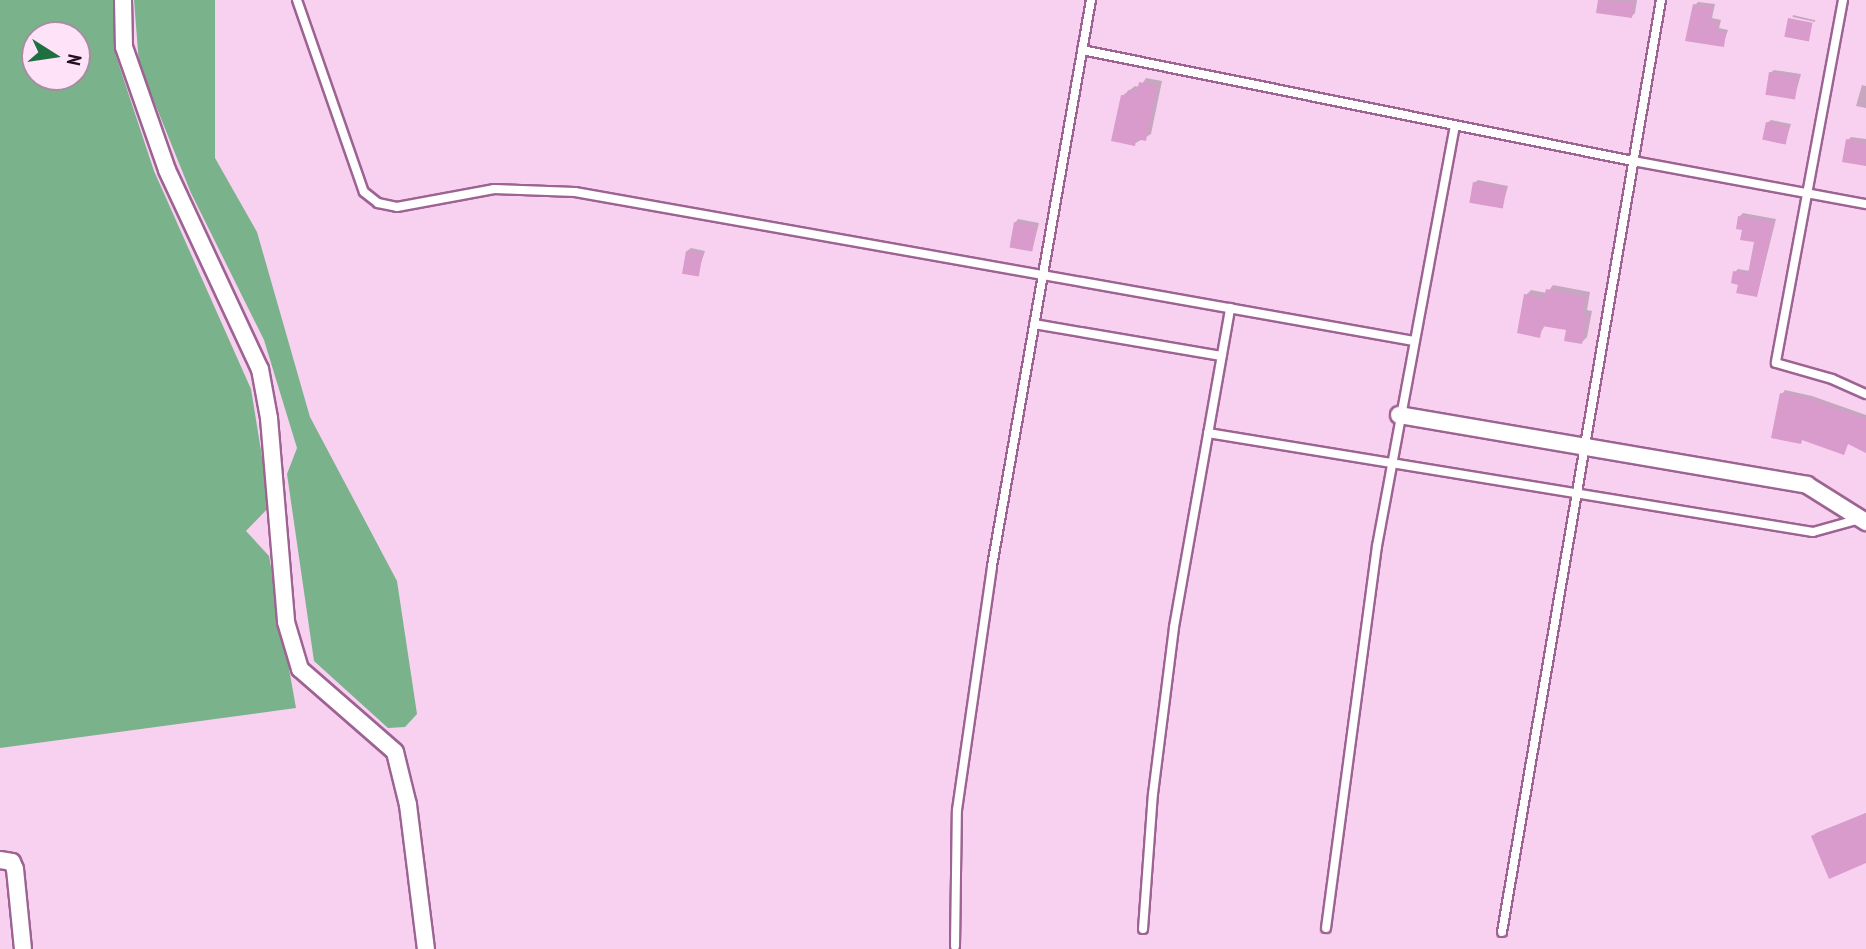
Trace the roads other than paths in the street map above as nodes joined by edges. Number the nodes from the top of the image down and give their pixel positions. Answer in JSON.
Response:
{"nodes":[{"id":1,"x":123,"y":0,"type":"edge"},
{"id":2,"x":297,"y":0,"type":"edge"},
{"id":3,"x":1091,"y":0,"type":"edge"},
{"id":4,"x":1661,"y":0,"type":"edge"},
{"id":5,"x":1843,"y":0,"type":"edge"},
{"id":6,"x":1082,"y":50,"type":"junction"},
{"id":7,"x":1455,"y":125,"type":"junction"},
{"id":8,"x":1633,"y":161,"type":"junction"},
{"id":9,"x":1807,"y":192,"type":"junction"},
{"id":10,"x":1866,"y":204,"type":"edge"},
{"id":11,"x":1042,"y":275,"type":"junction"},
{"id":12,"x":1230,"y":308,"type":"junction"},
{"id":13,"x":1034,"y":324,"type":"junction"},
{"id":14,"x":1414,"y":341,"type":"junction"},
{"id":15,"x":1221,"y":356,"type":"junction"},
{"id":16,"x":1866,"y":394,"type":"edge"},
{"id":17,"x":1399,"y":415,"type":"junction"},
{"id":18,"x":1208,"y":433,"type":"junction"},
{"id":19,"x":1584,"y":446,"type":"junction"},
{"id":20,"x":1391,"y":463,"type":"junction"},
{"id":21,"x":1576,"y":493,"type":"junction"},
{"id":22,"x":1864,"y":520,"type":"edge"},
{"id":23,"x":6,"y":861,"type":"edge"},
{"id":24,"x":1326,"y":928,"type":"dead end"},
{"id":25,"x":1143,"y":929,"type":"dead end"},
{"id":26,"x":1502,"y":932,"type":"dead end"},
{"id":27,"x":955,"y":946,"type":"dead end"},
{"id":28,"x":23,"y":949,"type":"edge"},
{"id":29,"x":426,"y":949,"type":"edge"}],
"edges":[{"from":1,"to":29,"type":"street"},
{"from":2,"to":11,"type":"lane"},
{"from":3,"to":6,"type":"lane"},
{"from":4,"to":8,"type":"lane"},
{"from":5,"to":9,"type":"lane"},
{"from":6,"to":7,"type":"lane"},
{"from":6,"to":11,"type":"lane"},
{"from":7,"to":8,"type":"lane"},
{"from":7,"to":14,"type":"lane"},
{"from":8,"to":9,"type":"lane"},
{"from":8,"to":19,"type":"lane"},
{"from":9,"to":10,"type":"lane"},
{"from":9,"to":16,"type":"lane"},
{"from":11,"to":12,"type":"lane"},
{"from":11,"to":13,"type":"lane"},
{"from":12,"to":14,"type":"lane"},
{"from":12,"to":15,"type":"lane"},
{"from":13,"to":15,"type":"lane"},
{"from":13,"to":27,"type":"lane"},
{"from":14,"to":17,"type":"lane"},
{"from":15,"to":18,"type":"lane"},
{"from":17,"to":19,"type":"street"},
{"from":17,"to":20,"type":"lane"},
{"from":18,"to":20,"type":"lane"},
{"from":18,"to":25,"type":"lane"},
{"from":19,"to":21,"type":"lane"},
{"from":19,"to":22,"type":"street"},
{"from":20,"to":21,"type":"lane"},
{"from":20,"to":24,"type":"lane"},
{"from":21,"to":22,"type":"lane"},
{"from":21,"to":26,"type":"lane"},
{"from":23,"to":28,"type":"street"}]}
